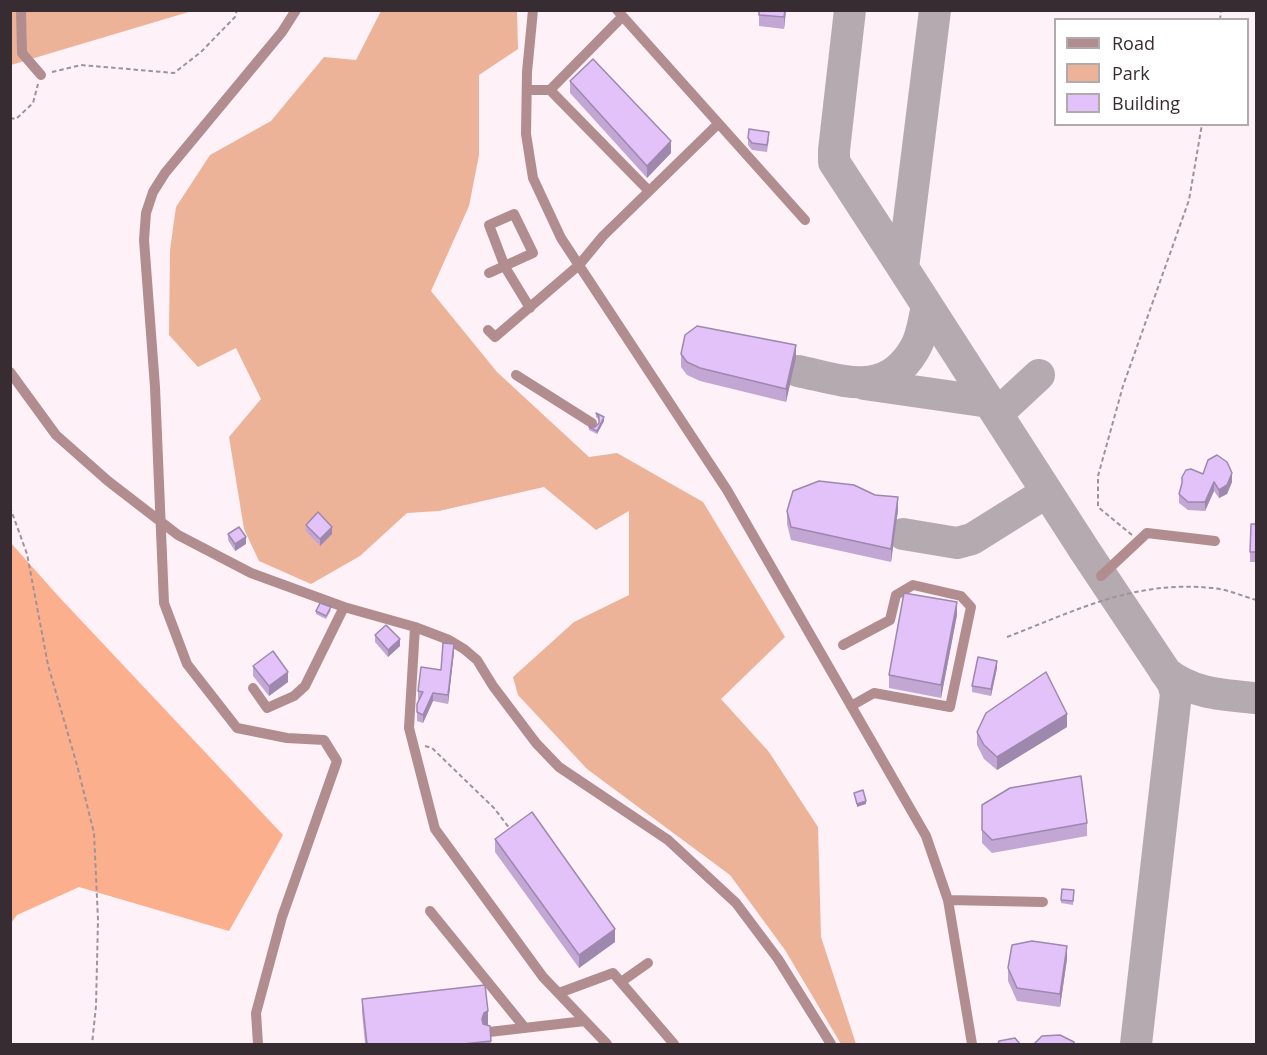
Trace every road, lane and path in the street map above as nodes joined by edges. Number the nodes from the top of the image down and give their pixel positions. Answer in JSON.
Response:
{"nodes":[{"id":1,"x":21,"y":10,"type":"edge"},
{"id":2,"x":237,"y":10,"type":"edge"},
{"id":3,"x":296,"y":10,"type":"edge"},
{"id":4,"x":533,"y":10,"type":"edge"},
{"id":5,"x":619,"y":14,"type":"edge"},
{"id":6,"x":41,"y":75,"type":"junction"},
{"id":7,"x":527,"y":90,"type":"junction"},
{"id":8,"x":550,"y":90,"type":"junction"},
{"id":9,"x":10,"y":118,"type":"edge"},
{"id":10,"x":718,"y":124,"type":"junction"},
{"id":11,"x":1202,"y":126,"type":"edge"},
{"id":12,"x":649,"y":191,"type":"junction"},
{"id":13,"x":805,"y":220,"type":"dead end"},
{"id":14,"x":579,"y":265,"type":"junction"},
{"id":15,"x":504,"y":267,"type":"junction"},
{"id":16,"x":489,"y":273,"type":"dead end"},
{"id":17,"x":530,"y":308,"type":"junction"},
{"id":18,"x":488,"y":330,"type":"dead end"},
{"id":19,"x":10,"y":372,"type":"edge"},
{"id":20,"x":516,"y":375,"type":"dead end"},
{"id":21,"x":592,"y":423,"type":"dead end"},
{"id":22,"x":10,"y":507,"type":"edge"},
{"id":23,"x":160,"y":522,"type":"junction"},
{"id":24,"x":1138,"y":541,"type":"junction"},
{"id":25,"x":1215,"y":541,"type":"dead end"},
{"id":26,"x":1101,"y":576,"type":"dead end"},
{"id":27,"x":1257,"y":600,"type":"edge"},
{"id":28,"x":344,"y":607,"type":"junction"},
{"id":29,"x":415,"y":627,"type":"junction"},
{"id":30,"x":1007,"y":637,"type":"dead end"},
{"id":31,"x":843,"y":645,"type":"dead end"},
{"id":32,"x":253,"y":688,"type":"dead end"},
{"id":33,"x":851,"y":705,"type":"junction"},
{"id":34,"x":413,"y":744,"type":"junction"},
{"id":35,"x":511,"y":830,"type":"edge"},
{"id":36,"x":948,"y":900,"type":"junction"},
{"id":37,"x":1043,"y":902,"type":"dead end"},
{"id":38,"x":430,"y":911,"type":"dead end"},
{"id":39,"x":648,"y":963,"type":"dead end"},
{"id":40,"x":621,"y":982,"type":"junction"},
{"id":41,"x":559,"y":993,"type":"junction"},
{"id":42,"x":585,"y":1021,"type":"junction"},
{"id":43,"x":525,"y":1028,"type":"junction"},
{"id":44,"x":489,"y":1032,"type":"edge"},
{"id":45,"x":92,"y":1044,"type":"edge"},
{"id":46,"x":258,"y":1044,"type":"edge"},
{"id":47,"x":607,"y":1044,"type":"edge"},
{"id":48,"x":674,"y":1044,"type":"edge"},
{"id":49,"x":831,"y":1044,"type":"edge"},
{"id":50,"x":972,"y":1044,"type":"edge"}],
"edges":[{"from":1,"to":6,"type":"street"},
{"from":2,"to":6,"type":"path"},
{"from":3,"to":23,"type":"street"},
{"from":4,"to":7,"type":"street"},
{"from":5,"to":8,"type":"street"},
{"from":5,"to":10,"type":"street"},
{"from":6,"to":9,"type":"path"},
{"from":7,"to":8,"type":"street"},
{"from":7,"to":14,"type":"street"},
{"from":8,"to":12,"type":"street"},
{"from":10,"to":12,"type":"street"},
{"from":10,"to":13,"type":"street"},
{"from":11,"to":24,"type":"path"},
{"from":12,"to":14,"type":"street"},
{"from":14,"to":17,"type":"street"},
{"from":14,"to":33,"type":"street"},
{"from":15,"to":15,"type":"street"},
{"from":15,"to":16,"type":"street"},
{"from":15,"to":17,"type":"street"},
{"from":17,"to":18,"type":"street"},
{"from":19,"to":23,"type":"street"},
{"from":20,"to":21,"type":"street"},
{"from":22,"to":45,"type":"path"},
{"from":23,"to":28,"type":"street"},
{"from":23,"to":46,"type":"street"},
{"from":24,"to":25,"type":"street"},
{"from":24,"to":26,"type":"street"},
{"from":27,"to":30,"type":"path"},
{"from":28,"to":29,"type":"street"},
{"from":28,"to":32,"type":"street"},
{"from":29,"to":34,"type":"street"},
{"from":29,"to":49,"type":"street"},
{"from":31,"to":33,"type":"street"},
{"from":33,"to":36,"type":"street"},
{"from":34,"to":35,"type":"path"},
{"from":34,"to":41,"type":"street"},
{"from":36,"to":37,"type":"street"},
{"from":36,"to":50,"type":"street"},
{"from":38,"to":43,"type":"street"},
{"from":39,"to":40,"type":"street"},
{"from":40,"to":41,"type":"street"},
{"from":40,"to":48,"type":"street"},
{"from":41,"to":42,"type":"street"},
{"from":42,"to":43,"type":"street"},
{"from":42,"to":47,"type":"street"},
{"from":43,"to":44,"type":"street"}]}
